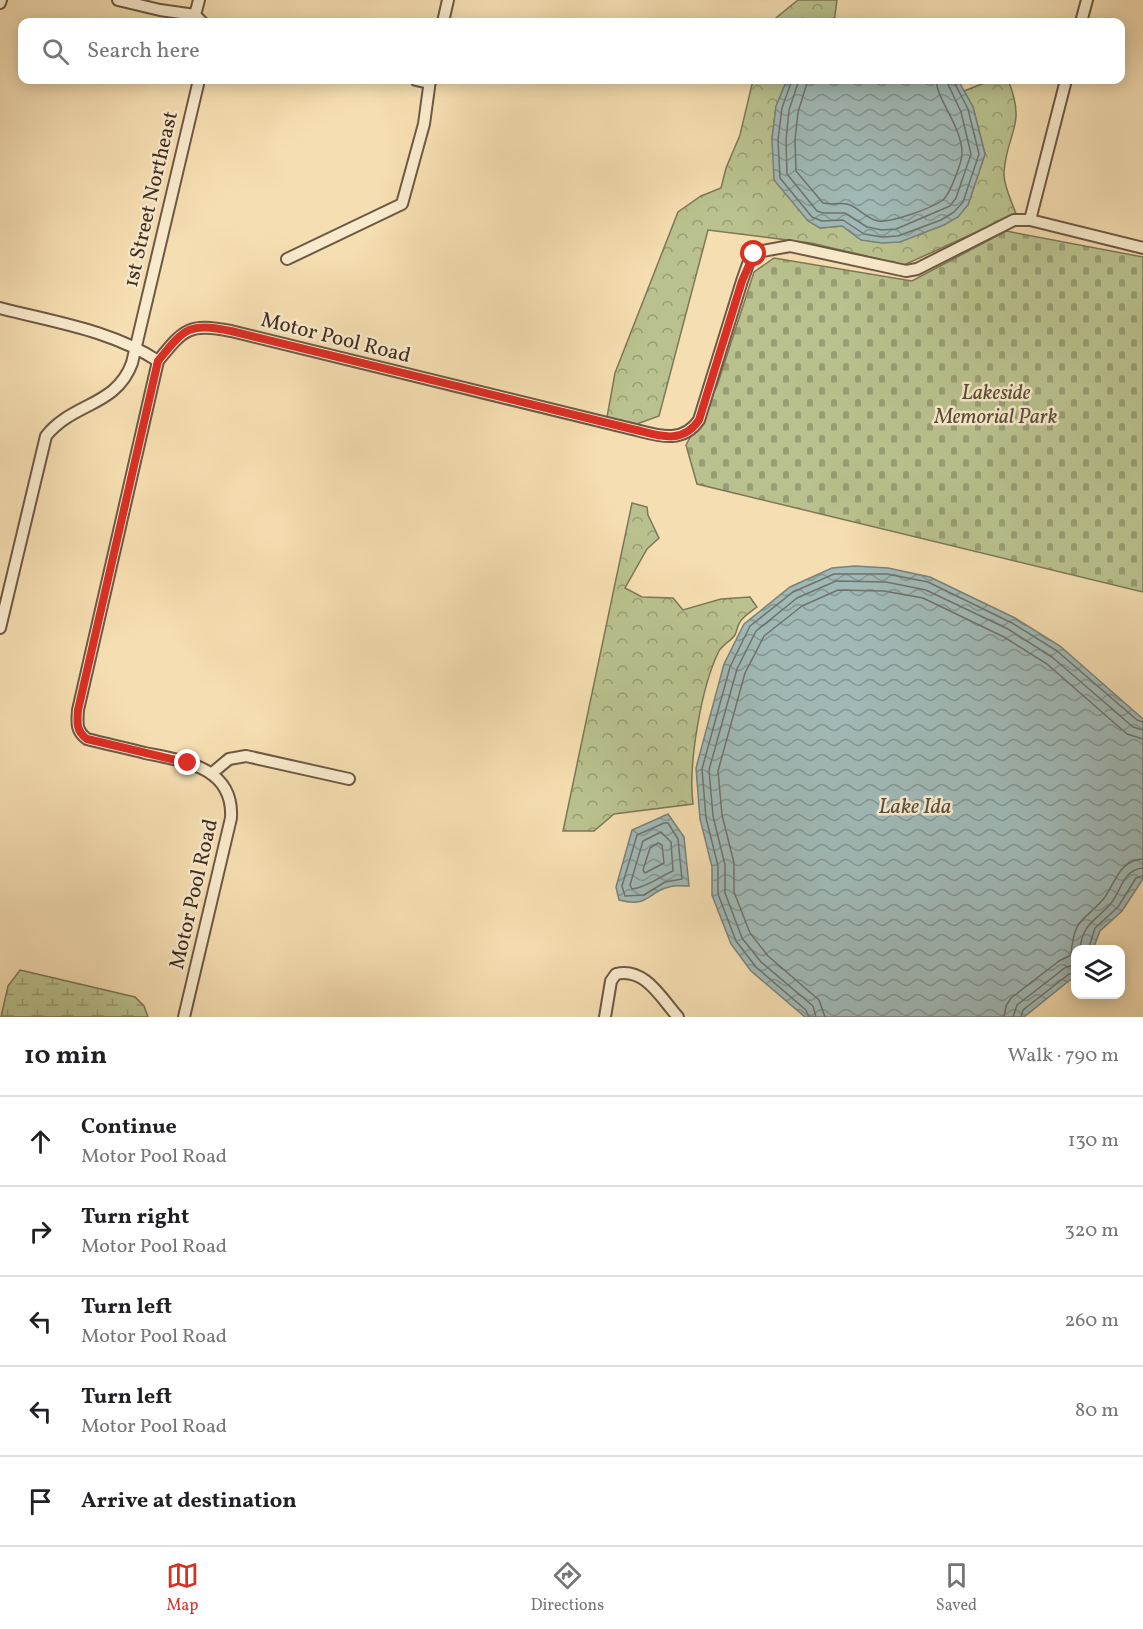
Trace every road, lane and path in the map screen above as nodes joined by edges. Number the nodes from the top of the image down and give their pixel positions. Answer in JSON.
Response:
{"nodes":[{"id":1,"x":118,"y":0,"type":"edge"},
{"id":2,"x":199,"y":0,"type":"edge"},
{"id":3,"x":448,"y":0,"type":"edge"},
{"id":4,"x":1087,"y":0,"type":"edge"},
{"id":5,"x":195,"y":18,"type":"edge"},
{"id":6,"x":199,"y":18,"type":"edge"},
{"id":7,"x":444,"y":18,"type":"edge"},
{"id":8,"x":1082,"y":18,"type":"edge"},
{"id":9,"x":198,"y":84,"type":"edge"},
{"id":10,"x":430,"y":84,"type":"edge"},
{"id":11,"x":1065,"y":84,"type":"edge"},
{"id":12,"x":1030,"y":220,"type":"junction"},
{"id":13,"x":1143,"y":248,"type":"edge"},
{"id":14,"x":287,"y":259,"type":"dead end"},
{"id":15,"x":0,"y":308,"type":"edge"},
{"id":16,"x":136,"y":346,"type":"junction"},
{"id":17,"x":158,"y":361,"type":"junction"},
{"id":18,"x":0,"y":628,"type":"edge"},
{"id":19,"x":211,"y":774,"type":"junction"},
{"id":20,"x":350,"y":779,"type":"dead end"},
{"id":21,"x":184,"y":1017,"type":"edge"},
{"id":22,"x":605,"y":1017,"type":"edge"},
{"id":23,"x":678,"y":1017,"type":"edge"}],
"edges":[{"from":1,"to":5,"type":"street"},
{"from":2,"to":6,"type":"street"},
{"from":3,"to":7,"type":"street"},
{"from":4,"to":8,"type":"street"},
{"from":9,"to":16,"type":"street","name":"1st Street Northeast"},
{"from":10,"to":14,"type":"street"},
{"from":11,"to":12,"type":"street"},
{"from":12,"to":13,"type":"street","name":"Motor Pool Road"},
{"from":12,"to":17,"type":"street","name":"Motor Pool Road"},
{"from":15,"to":16,"type":"street"},
{"from":16,"to":17,"type":"street"},
{"from":16,"to":18,"type":"street","name":"1st Street Northeast"},
{"from":17,"to":19,"type":"street","name":"Motor Pool Road"},
{"from":19,"to":20,"type":"street"},
{"from":19,"to":21,"type":"street","name":"Motor Pool Road"},
{"from":22,"to":23,"type":"street"}]}
